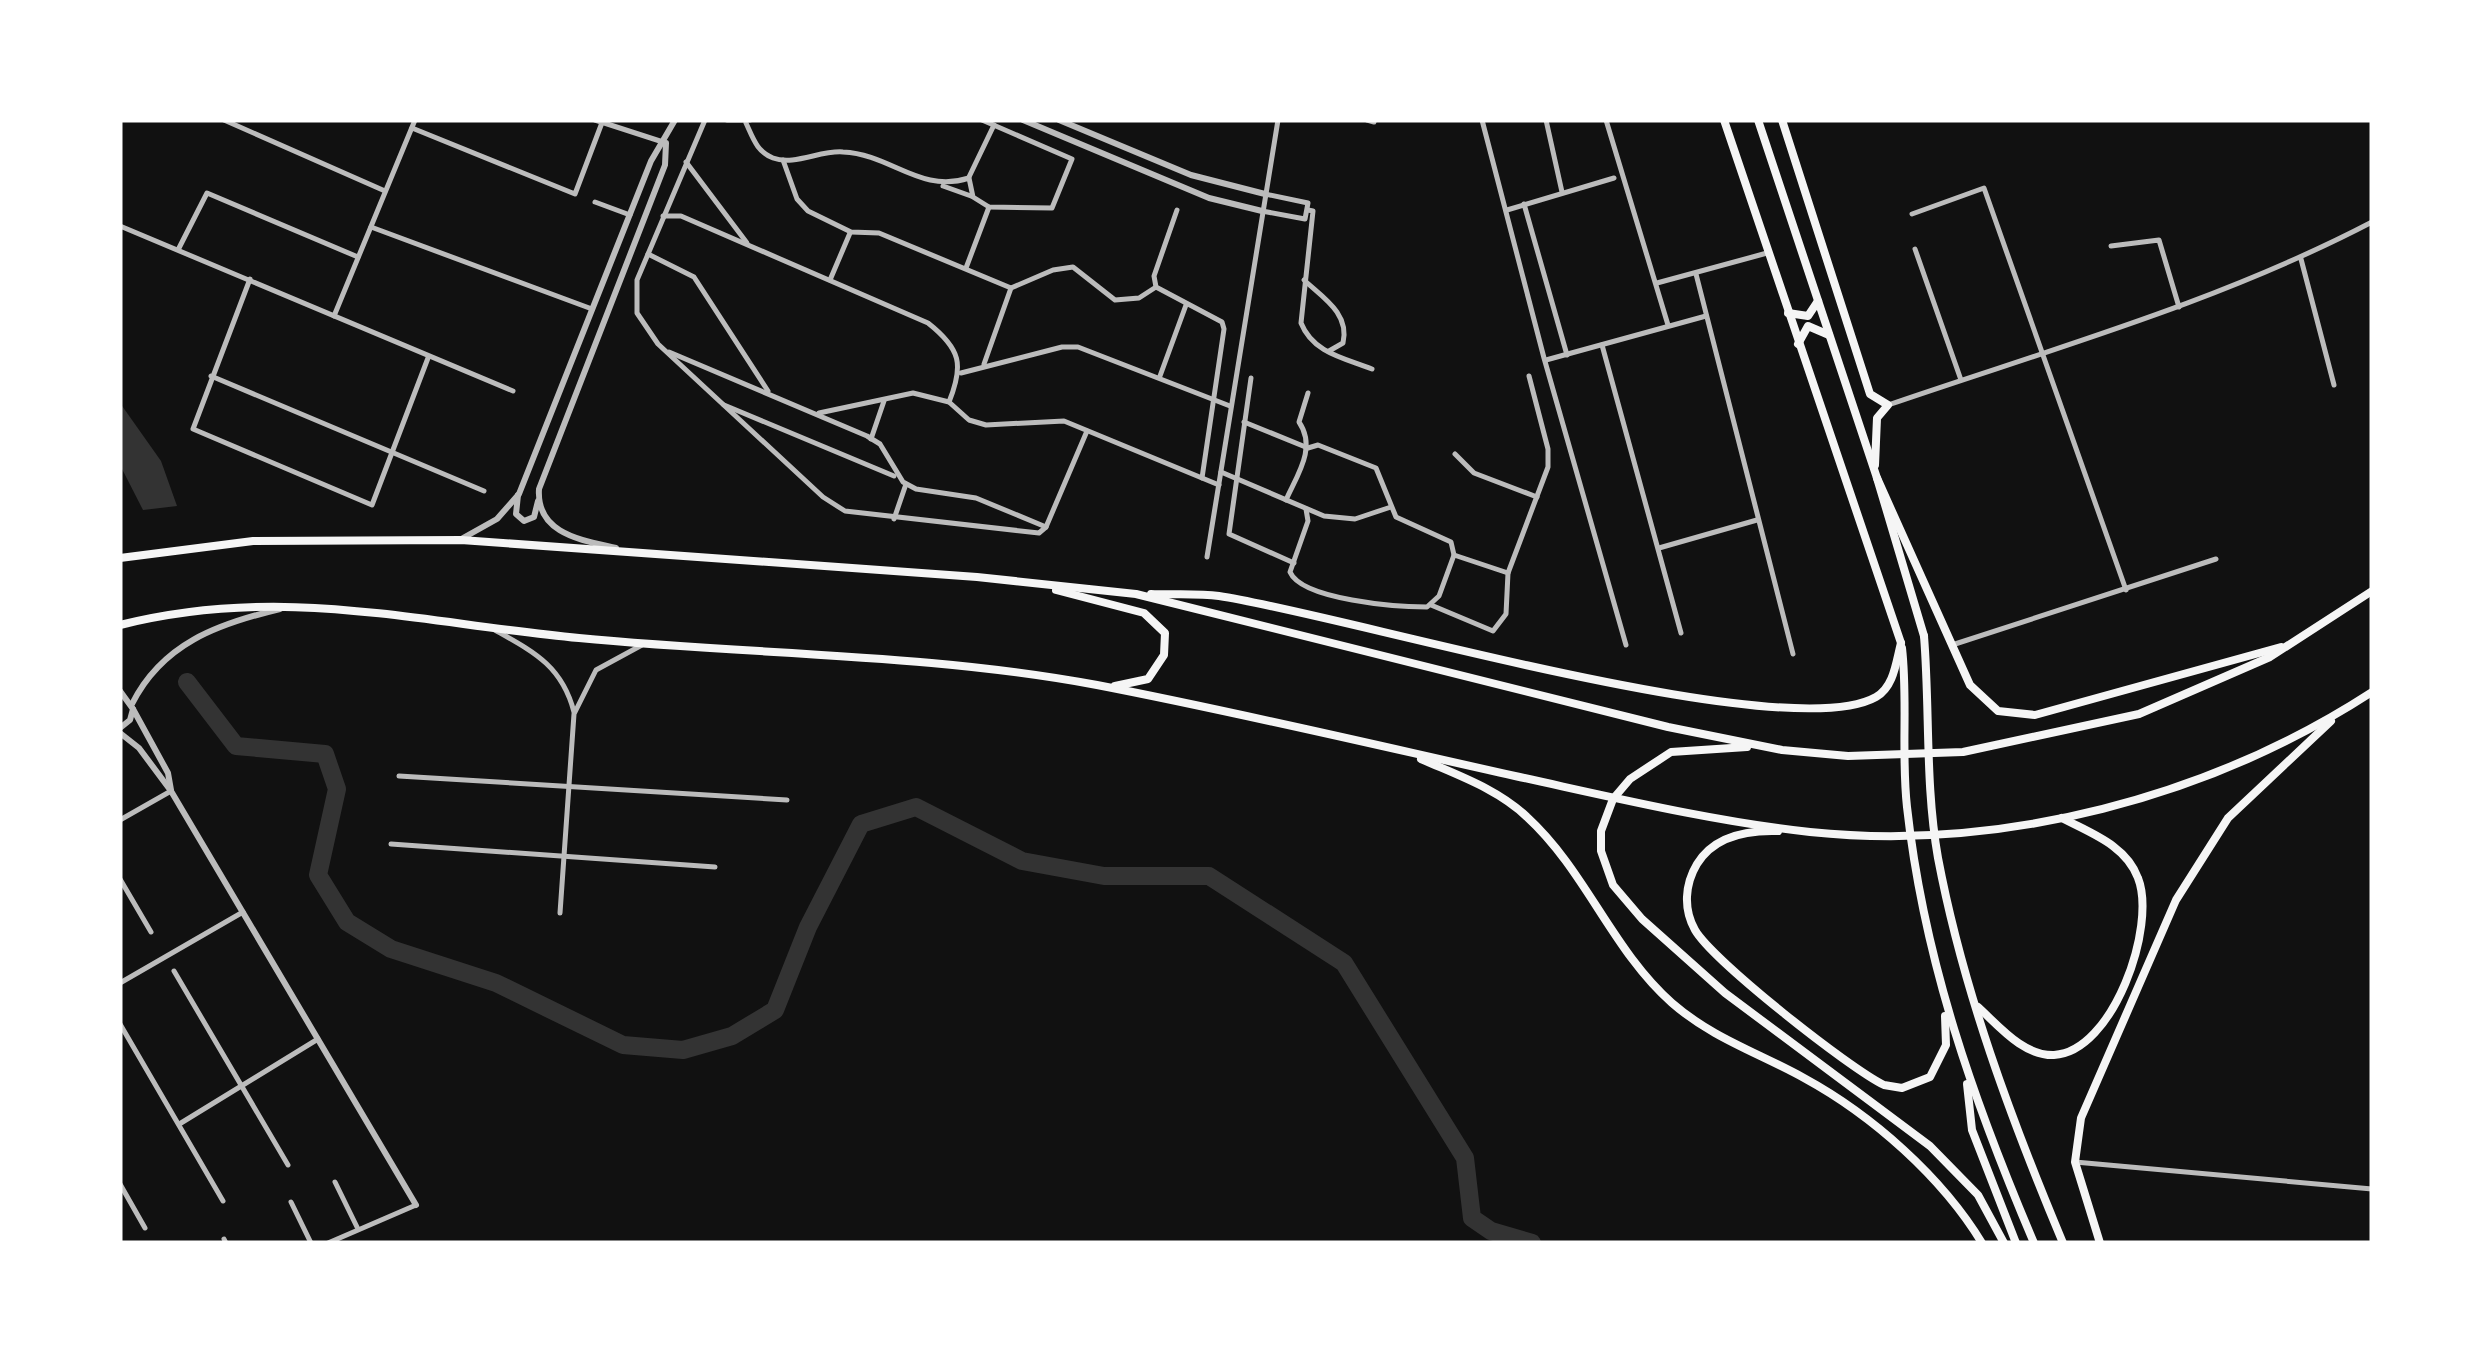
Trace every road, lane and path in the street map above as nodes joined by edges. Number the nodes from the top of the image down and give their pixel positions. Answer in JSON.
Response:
{"nodes":[{"id":1,"x":224,"y":120,"type":"edge"},
{"id":2,"x":415,"y":120,"type":"edge"},
{"id":3,"x":676,"y":120,"type":"edge"},
{"id":4,"x":705,"y":120,"type":"edge"},
{"id":5,"x":728,"y":120,"type":"edge"},
{"id":6,"x":982,"y":120,"type":"edge"},
{"id":7,"x":1023,"y":120,"type":"edge"},
{"id":8,"x":1059,"y":120,"type":"edge"},
{"id":9,"x":1278,"y":120,"type":"edge"},
{"id":10,"x":1482,"y":120,"type":"edge"},
{"id":11,"x":1546,"y":120,"type":"edge"},
{"id":12,"x":1606,"y":120,"type":"edge"},
{"id":13,"x":1724,"y":120,"type":"edge"},
{"id":14,"x":1758,"y":120,"type":"edge"},
{"id":15,"x":1782,"y":120,"type":"edge"},
{"id":16,"x":600,"y":121,"type":"edge"},
{"id":17,"x":748,"y":121,"type":"edge"},
{"id":18,"x":616,"y":122,"type":"edge"},
{"id":19,"x":994,"y":126,"type":"junction"},
{"id":20,"x":412,"y":128,"type":"junction"},
{"id":21,"x":1096,"y":134,"type":"junction"},
{"id":22,"x":666,"y":143,"type":"junction"},
{"id":23,"x":1091,"y":149,"type":"junction"},
{"id":24,"x":784,"y":160,"type":"junction"},
{"id":25,"x":686,"y":162,"type":"junction"},
{"id":26,"x":969,"y":178,"type":"junction"},
{"id":27,"x":1614,"y":178,"type":"dead end"},
{"id":28,"x":942,"y":186,"type":"junction"},
{"id":29,"x":385,"y":191,"type":"junction"},
{"id":30,"x":1562,"y":192,"type":"junction"},
{"id":31,"x":1265,"y":194,"type":"junction"},
{"id":32,"x":973,"y":197,"type":"junction"},
{"id":33,"x":595,"y":202,"type":"dead end"},
{"id":34,"x":1524,"y":204,"type":"junction"},
{"id":35,"x":988,"y":207,"type":"junction"},
{"id":36,"x":1176,"y":210,"type":"dead end"},
{"id":37,"x":1308,"y":210,"type":"junction"},
{"id":38,"x":1507,"y":210,"type":"junction"},
{"id":39,"x":1262,"y":211,"type":"junction"},
{"id":40,"x":1912,"y":214,"type":"dead end"},
{"id":41,"x":630,"y":215,"type":"junction"},
{"id":42,"x":663,"y":216,"type":"junction"},
{"id":43,"x":2372,"y":222,"type":"edge"},
{"id":44,"x":120,"y":226,"type":"edge"},
{"id":45,"x":371,"y":227,"type":"junction"},
{"id":46,"x":851,"y":232,"type":"junction"},
{"id":47,"x":749,"y":246,"type":"junction"},
{"id":48,"x":2111,"y":246,"type":"dead end"},
{"id":49,"x":179,"y":249,"type":"junction"},
{"id":50,"x":1915,"y":249,"type":"dead end"},
{"id":51,"x":1767,"y":253,"type":"junction"},
{"id":52,"x":648,"y":254,"type":"junction"},
{"id":53,"x":358,"y":257,"type":"junction"},
{"id":54,"x":2302,"y":259,"type":"junction"},
{"id":55,"x":966,"y":268,"type":"junction"},
{"id":56,"x":1696,"y":274,"type":"junction"},
{"id":57,"x":250,"y":279,"type":"junction"},
{"id":58,"x":830,"y":280,"type":"junction"},
{"id":59,"x":1304,"y":280,"type":"junction"},
{"id":60,"x":1657,"y":283,"type":"junction"},
{"id":61,"x":1156,"y":287,"type":"junction"},
{"id":62,"x":1011,"y":288,"type":"junction"},
{"id":63,"x":1818,"y":301,"type":"junction"},
{"id":64,"x":1186,"y":305,"type":"junction"},
{"id":65,"x":2179,"y":306,"type":"junction"},
{"id":66,"x":592,"y":309,"type":"junction"},
{"id":67,"x":1788,"y":313,"type":"junction"},
{"id":68,"x":334,"y":316,"type":"junction"},
{"id":69,"x":1706,"y":316,"type":"junction"},
{"id":70,"x":1668,"y":326,"type":"junction"},
{"id":71,"x":1829,"y":335,"type":"junction"},
{"id":72,"x":1798,"y":344,"type":"junction"},
{"id":73,"x":1602,"y":345,"type":"junction"},
{"id":74,"x":663,"y":349,"type":"junction"},
{"id":75,"x":1326,"y":351,"type":"junction"},
{"id":76,"x":2045,"y":352,"type":"junction"},
{"id":77,"x":1567,"y":355,"type":"junction"},
{"id":78,"x":428,"y":358,"type":"junction"},
{"id":79,"x":1546,"y":360,"type":"junction"},
{"id":80,"x":984,"y":364,"type":"junction"},
{"id":81,"x":1372,"y":369,"type":"dead end"},
{"id":82,"x":960,"y":373,"type":"junction"},
{"id":83,"x":211,"y":376,"type":"junction"},
{"id":84,"x":1160,"y":376,"type":"junction"},
{"id":85,"x":1529,"y":376,"type":"dead end"},
{"id":86,"x":1250,"y":378,"type":"dead end"},
{"id":87,"x":1961,"y":380,"type":"junction"},
{"id":88,"x":2334,"y":385,"type":"dead end"},
{"id":89,"x":512,"y":390,"type":"dead end"},
{"id":90,"x":1308,"y":393,"type":"dead end"},
{"id":91,"x":770,"y":394,"type":"junction"},
{"id":92,"x":1213,"y":399,"type":"junction"},
{"id":93,"x":884,"y":401,"type":"junction"},
{"id":94,"x":948,"y":402,"type":"junction"},
{"id":95,"x":721,"y":404,"type":"junction"},
{"id":96,"x":1888,"y":405,"type":"junction"},
{"id":97,"x":1230,"y":406,"type":"junction"},
{"id":98,"x":816,"y":414,"type":"junction"},
{"id":99,"x":1244,"y":422,"type":"junction"},
{"id":100,"x":1087,"y":431,"type":"junction"},
{"id":101,"x":871,"y":438,"type":"junction"},
{"id":102,"x":1308,"y":448,"type":"junction"},
{"id":103,"x":393,"y":454,"type":"junction"},
{"id":104,"x":1456,"y":454,"type":"dead end"},
{"id":105,"x":1221,"y":472,"type":"junction"},
{"id":106,"x":1876,"y":474,"type":"junction"},
{"id":107,"x":896,"y":477,"type":"junction"},
{"id":108,"x":1202,"y":478,"type":"junction"},
{"id":109,"x":1237,"y":479,"type":"junction"},
{"id":110,"x":906,"y":484,"type":"junction"},
{"id":111,"x":1219,"y":485,"type":"junction"},
{"id":112,"x":484,"y":490,"type":"dead end"},
{"id":113,"x":518,"y":494,"type":"junction"},
{"id":114,"x":1537,"y":497,"type":"junction"},
{"id":115,"x":538,"y":499,"type":"junction"},
{"id":116,"x":1286,"y":500,"type":"junction"},
{"id":117,"x":1391,"y":507,"type":"junction"},
{"id":118,"x":1306,"y":509,"type":"junction"},
{"id":119,"x":894,"y":519,"type":"junction"},
{"id":120,"x":1758,"y":520,"type":"junction"},
{"id":121,"x":1046,"y":527,"type":"junction"},
{"id":122,"x":461,"y":540,"type":"junction"},
{"id":123,"x":1658,"y":548,"type":"junction"},
{"id":124,"x":633,"y":552,"type":"junction"},
{"id":125,"x":1454,"y":554,"type":"junction"},
{"id":126,"x":1208,"y":556,"type":"dead end"},
{"id":127,"x":120,"y":558,"type":"edge"},
{"id":128,"x":2216,"y":558,"type":"dead end"},
{"id":129,"x":1294,"y":563,"type":"junction"},
{"id":130,"x":1508,"y":572,"type":"junction"},
{"id":131,"x":1029,"y":583,"type":"junction"},
{"id":132,"x":2126,"y":590,"type":"junction"},
{"id":133,"x":2372,"y":591,"type":"edge"},
{"id":134,"x":1136,"y":594,"type":"junction"},
{"id":135,"x":1432,"y":605,"type":"junction"},
{"id":136,"x":296,"y":606,"type":"junction"},
{"id":137,"x":120,"y":626,"type":"edge"},
{"id":138,"x":493,"y":629,"type":"junction"},
{"id":139,"x":1682,"y":632,"type":"dead end"},
{"id":140,"x":2295,"y":643,"type":"junction"},
{"id":141,"x":644,"y":644,"type":"junction"},
{"id":142,"x":1901,"y":644,"type":"junction"},
{"id":143,"x":1626,"y":645,"type":"dead end"},
{"id":144,"x":1952,"y":646,"type":"junction"},
{"id":145,"x":1793,"y":654,"type":"dead end"},
{"id":146,"x":1100,"y":686,"type":"junction"},
{"id":147,"x":120,"y":691,"type":"edge"},
{"id":148,"x":2372,"y":692,"type":"edge"},
{"id":149,"x":133,"y":706,"type":"junction"},
{"id":150,"x":2340,"y":713,"type":"junction"},
{"id":151,"x":574,"y":714,"type":"junction"},
{"id":152,"x":120,"y":730,"type":"edge"},
{"id":153,"x":1782,"y":750,"type":"junction"},
{"id":154,"x":1408,"y":752,"type":"junction"},
{"id":155,"x":399,"y":776,"type":"dead end"},
{"id":156,"x":569,"y":786,"type":"junction"},
{"id":157,"x":171,"y":791,"type":"junction"},
{"id":158,"x":787,"y":800,"type":"dead end"},
{"id":159,"x":2062,"y":818,"type":"junction"},
{"id":160,"x":120,"y":820,"type":"edge"},
{"id":161,"x":1811,"y":832,"type":"junction"},
{"id":162,"x":392,"y":844,"type":"dead end"},
{"id":163,"x":564,"y":856,"type":"junction"},
{"id":164,"x":715,"y":867,"type":"dead end"},
{"id":165,"x":120,"y":879,"type":"edge"},
{"id":166,"x":243,"y":912,"type":"junction"},
{"id":167,"x":560,"y":913,"type":"dead end"},
{"id":168,"x":151,"y":932,"type":"dead end"},
{"id":169,"x":174,"y":971,"type":"dead end"},
{"id":170,"x":120,"y":983,"type":"edge"},
{"id":171,"x":1944,"y":1001,"type":"junction"},
{"id":172,"x":1976,"y":1006,"type":"junction"},
{"id":173,"x":120,"y":1024,"type":"edge"},
{"id":174,"x":318,"y":1039,"type":"junction"},
{"id":175,"x":1965,"y":1070,"type":"junction"},
{"id":176,"x":242,"y":1086,"type":"junction"},
{"id":177,"x":180,"y":1123,"type":"junction"},
{"id":178,"x":2075,"y":1162,"type":"junction"},
{"id":179,"x":288,"y":1166,"type":"dead end"},
{"id":180,"x":334,"y":1182,"type":"dead end"},
{"id":181,"x":120,"y":1184,"type":"edge"},
{"id":182,"x":2372,"y":1188,"type":"edge"},
{"id":183,"x":223,"y":1201,"type":"dead end"},
{"id":184,"x":290,"y":1202,"type":"dead end"},
{"id":185,"x":416,"y":1204,"type":"joint"},
{"id":186,"x":144,"y":1228,"type":"dead end"},
{"id":187,"x":357,"y":1228,"type":"junction"},
{"id":188,"x":344,"y":1235,"type":"junction"},
{"id":189,"x":312,"y":1243,"type":"edge"},
{"id":190,"x":328,"y":1243,"type":"edge"},
{"id":191,"x":348,"y":1243,"type":"edge"},
{"id":192,"x":1982,"y":1243,"type":"edge"},
{"id":193,"x":2004,"y":1243,"type":"edge"},
{"id":194,"x":2016,"y":1243,"type":"edge"},
{"id":195,"x":2034,"y":1243,"type":"edge"},
{"id":196,"x":2063,"y":1243,"type":"edge"},
{"id":197,"x":2100,"y":1243,"type":"edge"}],
"edges":[{"from":1,"to":29,"type":"street"},
{"from":2,"to":20,"type":"street"},
{"from":3,"to":22,"type":"street"},
{"from":4,"to":25,"type":"street"},
{"from":5,"to":17,"type":"street"},
{"from":6,"to":19,"type":"street"},
{"from":7,"to":23,"type":"street"},
{"from":8,"to":21,"type":"street"},
{"from":9,"to":31,"type":"street"},
{"from":10,"to":38,"type":"street"},
{"from":11,"to":30,"type":"street"},
{"from":12,"to":60,"type":"street"},
{"from":13,"to":51,"type":"main road"},
{"from":14,"to":63,"type":"main road"},
{"from":15,"to":96,"type":"main road"},
{"from":16,"to":18,"type":"street"},
{"from":16,"to":20,"type":"street"},
{"from":17,"to":24,"type":"street"},
{"from":18,"to":22,"type":"street"},
{"from":19,"to":26,"type":"street"},
{"from":19,"to":35,"type":"street"},
{"from":20,"to":29,"type":"street"},
{"from":21,"to":23,"type":"street"},
{"from":21,"to":31,"type":"street"},
{"from":22,"to":41,"type":"street"},
{"from":22,"to":115,"type":"street"},
{"from":23,"to":39,"type":"street"},
{"from":24,"to":28,"type":"street"},
{"from":24,"to":46,"type":"street"},
{"from":25,"to":42,"type":"street"},
{"from":25,"to":47,"type":"street"},
{"from":26,"to":28,"type":"street"},
{"from":26,"to":32,"type":"street"},
{"from":27,"to":30,"type":"street"},
{"from":28,"to":32,"type":"street"},
{"from":29,"to":45,"type":"street"},
{"from":30,"to":34,"type":"street"},
{"from":31,"to":37,"type":"street"},
{"from":31,"to":39,"type":"street"},
{"from":32,"to":35,"type":"street"},
{"from":33,"to":41,"type":"street"},
{"from":34,"to":38,"type":"street"},
{"from":34,"to":77,"type":"street"},
{"from":35,"to":55,"type":"street"},
{"from":36,"to":61,"type":"street"},
{"from":37,"to":39,"type":"street"},
{"from":37,"to":59,"type":"street"},
{"from":38,"to":79,"type":"street"},
{"from":39,"to":97,"type":"street"},
{"from":40,"to":76,"type":"street"},
{"from":41,"to":66,"type":"street"},
{"from":42,"to":47,"type":"street"},
{"from":42,"to":52,"type":"street"},
{"from":43,"to":54,"type":"street"},
{"from":44,"to":49,"type":"street"},
{"from":45,"to":53,"type":"street"},
{"from":45,"to":66,"type":"street"},
{"from":46,"to":55,"type":"street"},
{"from":46,"to":58,"type":"street"},
{"from":47,"to":58,"type":"street"},
{"from":48,"to":65,"type":"street"},
{"from":49,"to":53,"type":"street"},
{"from":49,"to":57,"type":"street"},
{"from":50,"to":87,"type":"street"},
{"from":51,"to":56,"type":"street"},
{"from":51,"to":67,"type":"main road"},
{"from":52,"to":74,"type":"street"},
{"from":52,"to":91,"type":"street"},
{"from":53,"to":68,"type":"street"},
{"from":54,"to":65,"type":"street"},
{"from":54,"to":88,"type":"street"},
{"from":55,"to":62,"type":"street"},
{"from":56,"to":60,"type":"street"},
{"from":56,"to":69,"type":"street"},
{"from":57,"to":68,"type":"street"},
{"from":57,"to":83,"type":"street"},
{"from":58,"to":82,"type":"street"},
{"from":59,"to":75,"type":"street"},
{"from":59,"to":75,"type":"street"},
{"from":60,"to":70,"type":"street"},
{"from":61,"to":62,"type":"street"},
{"from":61,"to":64,"type":"street"},
{"from":62,"to":80,"type":"street"},
{"from":63,"to":67,"type":"main road"},
{"from":63,"to":71,"type":"main road"},
{"from":64,"to":84,"type":"street"},
{"from":64,"to":92,"type":"street"},
{"from":65,"to":76,"type":"street"},
{"from":66,"to":113,"type":"street"},
{"from":67,"to":72,"type":"main road"},
{"from":68,"to":78,"type":"street"},
{"from":69,"to":70,"type":"street"},
{"from":69,"to":120,"type":"street"},
{"from":70,"to":73,"type":"street"},
{"from":71,"to":72,"type":"main road"},
{"from":71,"to":106,"type":"main road"},
{"from":72,"to":142,"type":"main road"},
{"from":73,"to":77,"type":"street"},
{"from":73,"to":123,"type":"street"},
{"from":74,"to":91,"type":"street"},
{"from":74,"to":95,"type":"street"},
{"from":75,"to":81,"type":"street"},
{"from":76,"to":87,"type":"street"},
{"from":76,"to":132,"type":"street"},
{"from":77,"to":79,"type":"street"},
{"from":78,"to":89,"type":"street"},
{"from":78,"to":103,"type":"street"},
{"from":79,"to":143,"type":"street"},
{"from":80,"to":82,"type":"street"},
{"from":80,"to":84,"type":"street"},
{"from":82,"to":94,"type":"street"},
{"from":83,"to":103,"type":"street"},
{"from":83,"to":103,"type":"street"},
{"from":84,"to":92,"type":"street"},
{"from":85,"to":114,"type":"street"},
{"from":86,"to":99,"type":"street"},
{"from":87,"to":96,"type":"street"},
{"from":90,"to":102,"type":"street"},
{"from":91,"to":98,"type":"street"},
{"from":92,"to":97,"type":"street"},
{"from":92,"to":108,"type":"street"},
{"from":93,"to":94,"type":"street"},
{"from":93,"to":98,"type":"street"},
{"from":93,"to":101,"type":"street"},
{"from":94,"to":100,"type":"street"},
{"from":95,"to":107,"type":"street"},
{"from":95,"to":119,"type":"street"},
{"from":96,"to":106,"type":"main road"},
{"from":97,"to":105,"type":"street"},
{"from":98,"to":101,"type":"street"},
{"from":99,"to":102,"type":"street"},
{"from":99,"to":109,"type":"street"},
{"from":100,"to":108,"type":"street"},
{"from":100,"to":121,"type":"street"},
{"from":101,"to":107,"type":"street"},
{"from":102,"to":116,"type":"street"},
{"from":102,"to":117,"type":"street"},
{"from":103,"to":112,"type":"street"},
{"from":104,"to":114,"type":"street"},
{"from":105,"to":109,"type":"street"},
{"from":105,"to":111,"type":"street"},
{"from":106,"to":144,"type":"main road"},
{"from":106,"to":172,"type":"main road"},
{"from":107,"to":110,"type":"street"},
{"from":108,"to":111,"type":"street"},
{"from":109,"to":116,"type":"street"},
{"from":109,"to":129,"type":"street"},
{"from":110,"to":119,"type":"street"},
{"from":110,"to":121,"type":"street"},
{"from":111,"to":126,"type":"street"},
{"from":113,"to":115,"type":"street"},
{"from":113,"to":122,"type":"street"},
{"from":114,"to":130,"type":"street"},
{"from":115,"to":124,"type":"street"},
{"from":116,"to":118,"type":"street"},
{"from":117,"to":118,"type":"street"},
{"from":117,"to":125,"type":"street"},
{"from":118,"to":129,"type":"street"},
{"from":119,"to":121,"type":"street"},
{"from":120,"to":123,"type":"street"},
{"from":120,"to":145,"type":"street"},
{"from":122,"to":124,"type":"main road"},
{"from":122,"to":127,"type":"main road"},
{"from":123,"to":139,"type":"street"},
{"from":124,"to":131,"type":"main road"},
{"from":125,"to":130,"type":"street"},
{"from":125,"to":135,"type":"street"},
{"from":128,"to":132,"type":"street"},
{"from":129,"to":135,"type":"street"},
{"from":130,"to":135,"type":"street"},
{"from":131,"to":134,"type":"main road"},
{"from":131,"to":146,"type":"main road"},
{"from":132,"to":144,"type":"street"},
{"from":133,"to":140,"type":"main road"},
{"from":134,"to":142,"type":"main road"},
{"from":134,"to":153,"type":"main road"},
{"from":136,"to":137,"type":"main road"},
{"from":136,"to":138,"type":"main road"},
{"from":136,"to":149,"type":"street"},
{"from":138,"to":141,"type":"main road"},
{"from":138,"to":151,"type":"street"},
{"from":140,"to":144,"type":"main road"},
{"from":140,"to":153,"type":"main road"},
{"from":141,"to":146,"type":"main road"},
{"from":141,"to":151,"type":"street"},
{"from":142,"to":171,"type":"main road"},
{"from":146,"to":154,"type":"main road"},
{"from":147,"to":149,"type":"street"},
{"from":148,"to":150,"type":"main road"},
{"from":149,"to":152,"type":"street"},
{"from":149,"to":157,"type":"street"},
{"from":150,"to":159,"type":"main road"},
{"from":150,"to":178,"type":"main road"},
{"from":151,"to":156,"type":"street"},
{"from":152,"to":157,"type":"street"},
{"from":153,"to":193,"type":"main road"},
{"from":154,"to":161,"type":"main road"},
{"from":154,"to":192,"type":"main road"},
{"from":155,"to":156,"type":"street"},
{"from":156,"to":158,"type":"street"},
{"from":156,"to":163,"type":"street"},
{"from":157,"to":160,"type":"street"},
{"from":157,"to":166,"type":"street"},
{"from":159,"to":161,"type":"main road"},
{"from":159,"to":172,"type":"main road"},
{"from":161,"to":171,"type":"main road"},
{"from":162,"to":163,"type":"street"},
{"from":163,"to":164,"type":"street"},
{"from":163,"to":167,"type":"street"},
{"from":165,"to":168,"type":"street"},
{"from":166,"to":170,"type":"street"},
{"from":166,"to":174,"type":"street"},
{"from":169,"to":176,"type":"street"},
{"from":171,"to":175,"type":"main road"},
{"from":172,"to":196,"type":"main road"},
{"from":173,"to":177,"type":"street"},
{"from":174,"to":176,"type":"street"},
{"from":174,"to":185,"type":"street"},
{"from":175,"to":194,"type":"main road"},
{"from":175,"to":195,"type":"main road"},
{"from":176,"to":177,"type":"street"},
{"from":176,"to":179,"type":"street"},
{"from":177,"to":183,"type":"street"},
{"from":178,"to":182,"type":"street"},
{"from":178,"to":197,"type":"main road"},
{"from":180,"to":187,"type":"street"},
{"from":181,"to":186,"type":"street"},
{"from":184,"to":189,"type":"street"},
{"from":185,"to":187,"type":"street"},
{"from":187,"to":188,"type":"street"},
{"from":188,"to":190,"type":"street"},
{"from":188,"to":191,"type":"street"}]}
